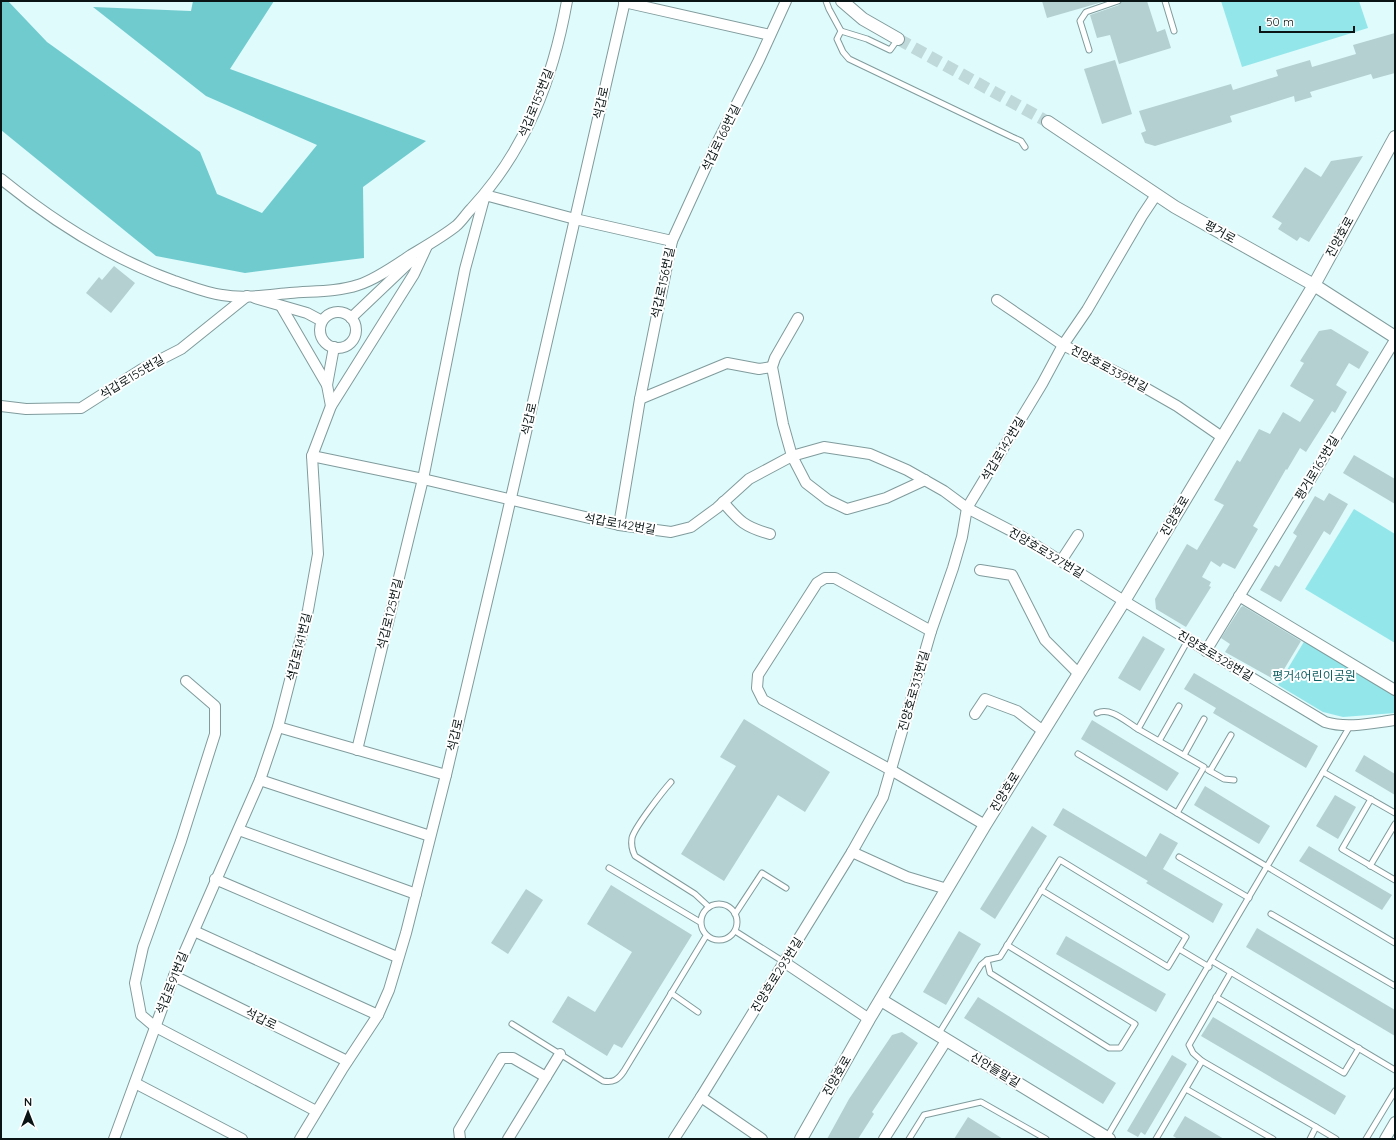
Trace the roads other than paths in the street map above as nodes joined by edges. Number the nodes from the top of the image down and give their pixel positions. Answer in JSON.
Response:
{"nodes":[{"id":1,"x":567,"y":1,"type":"edge"},
{"id":2,"x":786,"y":1,"type":"edge"},
{"id":3,"x":826,"y":1,"type":"edge"},
{"id":4,"x":842,"y":1,"type":"edge"},
{"id":5,"x":1118,"y":1,"type":"edge"},
{"id":6,"x":1165,"y":1,"type":"edge"},
{"id":7,"x":624,"y":2,"type":"edge"},
{"id":8,"x":1174,"y":30,"type":"dead end"},
{"id":9,"x":841,"y":31,"type":"junction"},
{"id":10,"x":770,"y":35,"type":"junction"},
{"id":11,"x":898,"y":39,"type":"joint"},
{"id":12,"x":1089,"y":50,"type":"dead end"},
{"id":13,"x":1048,"y":122,"type":"tunnel mouth"},
{"id":14,"x":1395,"y":137,"type":"edge"},
{"id":15,"x":1025,"y":147,"type":"dead end"},
{"id":16,"x":1,"y":180,"type":"edge"},
{"id":17,"x":485,"y":195,"type":"junction"},
{"id":18,"x":1156,"y":195,"type":"junction"},
{"id":19,"x":575,"y":219,"type":"junction"},
{"id":20,"x":672,"y":241,"type":"junction"},
{"id":21,"x":427,"y":246,"type":"junction"},
{"id":22,"x":1314,"y":285,"type":"junction"},
{"id":23,"x":247,"y":296,"type":"junction"},
{"id":24,"x":997,"y":300,"type":"dead end"},
{"id":25,"x":281,"y":306,"type":"junction"},
{"id":26,"x":351,"y":318,"type":"junction"},
{"id":27,"x":798,"y":318,"type":"dead end"},
{"id":28,"x":322,"y":321,"type":"junction"},
{"id":29,"x":1395,"y":339,"type":"edge"},
{"id":30,"x":1063,"y":345,"type":"junction"},
{"id":31,"x":334,"y":347,"type":"junction"},
{"id":32,"x":772,"y":367,"type":"junction"},
{"id":33,"x":327,"y":385,"type":"junction"},
{"id":34,"x":640,"y":399,"type":"junction"},
{"id":35,"x":1,"y":406,"type":"edge"},
{"id":36,"x":331,"y":406,"type":"junction"},
{"id":37,"x":1222,"y":437,"type":"junction"},
{"id":38,"x":312,"y":456,"type":"junction"},
{"id":39,"x":792,"y":456,"type":"junction"},
{"id":40,"x":423,"y":479,"type":"junction"},
{"id":41,"x":924,"y":480,"type":"junction"},
{"id":42,"x":510,"y":499,"type":"junction"},
{"id":43,"x":723,"y":502,"type":"junction"},
{"id":44,"x":967,"y":508,"type":"junction"},
{"id":45,"x":619,"y":525,"type":"junction"},
{"id":46,"x":770,"y":534,"type":"dead end"},
{"id":47,"x":1078,"y":535,"type":"dead end"},
{"id":48,"x":1061,"y":561,"type":"junction"},
{"id":49,"x":980,"y":570,"type":"dead end"},
{"id":50,"x":1239,"y":596,"type":"junction"},
{"id":51,"x":1124,"y":601,"type":"junction"},
{"id":52,"x":931,"y":631,"type":"junction"},
{"id":53,"x":1188,"y":640,"type":"junction"},
{"id":54,"x":1206,"y":651,"type":"junction"},
{"id":55,"x":1078,"y":673,"type":"junction"},
{"id":56,"x":186,"y":681,"type":"dead end"},
{"id":57,"x":1395,"y":690,"type":"edge"},
{"id":58,"x":1179,"y":706,"type":"dead end"},
{"id":59,"x":1097,"y":713,"type":"dead end"},
{"id":60,"x":975,"y":714,"type":"dead end"},
{"id":61,"x":1204,"y":719,"type":"dead end"},
{"id":62,"x":1395,"y":720,"type":"edge"},
{"id":63,"x":278,"y":726,"type":"junction"},
{"id":64,"x":1350,"y":726,"type":"junction"},
{"id":65,"x":1138,"y":729,"type":"junction"},
{"id":66,"x":1042,"y":731,"type":"junction"},
{"id":67,"x":1231,"y":735,"type":"dead end"},
{"id":68,"x":1159,"y":741,"type":"junction"},
{"id":69,"x":357,"y":750,"type":"junction"},
{"id":70,"x":1078,"y":754,"type":"dead end"},
{"id":71,"x":1184,"y":755,"type":"junction"},
{"id":72,"x":1204,"y":767,"type":"junction"},
{"id":73,"x":891,"y":770,"type":"junction"},
{"id":74,"x":1210,"y":771,"type":"junction"},
{"id":75,"x":1323,"y":772,"type":"junction"},
{"id":76,"x":446,"y":775,"type":"junction"},
{"id":77,"x":260,"y":780,"type":"junction"},
{"id":78,"x":1234,"y":780,"type":"dead end"},
{"id":79,"x":671,"y":782,"type":"dead end"},
{"id":80,"x":1371,"y":799,"type":"junction"},
{"id":81,"x":1177,"y":813,"type":"junction"},
{"id":82,"x":1395,"y":813,"type":"edge"},
{"id":83,"x":1395,"y":824,"type":"edge"},
{"id":84,"x":985,"y":825,"type":"junction"},
{"id":85,"x":239,"y":830,"type":"junction"},
{"id":86,"x":430,"y":836,"type":"junction"},
{"id":87,"x":852,"y":852,"type":"junction"},
{"id":88,"x":1179,"y":857,"type":"dead end"},
{"id":89,"x":1370,"y":866,"type":"junction"},
{"id":90,"x":1267,"y":867,"type":"junction"},
{"id":91,"x":609,"y":868,"type":"dead end"},
{"id":92,"x":215,"y":879,"type":"junction"},
{"id":93,"x":1395,"y":880,"type":"edge"},
{"id":94,"x":786,"y":888,"type":"dead end"},
{"id":95,"x":947,"y":889,"type":"junction"},
{"id":96,"x":1041,"y":890,"type":"junction"},
{"id":97,"x":416,"y":894,"type":"junction"},
{"id":98,"x":1249,"y":898,"type":"junction"},
{"id":99,"x":709,"y":907,"type":"junction"},
{"id":100,"x":735,"y":914,"type":"junction"},
{"id":101,"x":1271,"y":914,"type":"dead end"},
{"id":102,"x":700,"y":922,"type":"junction"},
{"id":103,"x":735,"y":931,"type":"junction"},
{"id":104,"x":194,"y":932,"type":"junction"},
{"id":105,"x":706,"y":936,"type":"junction"},
{"id":106,"x":1395,"y":943,"type":"edge"},
{"id":107,"x":1007,"y":945,"type":"junction"},
{"id":108,"x":1179,"y":949,"type":"junction"},
{"id":109,"x":397,"y":957,"type":"junction"},
{"id":110,"x":987,"y":960,"type":"junction"},
{"id":111,"x":1212,"y":961,"type":"junction"},
{"id":112,"x":784,"y":962,"type":"junction"},
{"id":113,"x":1209,"y":967,"type":"junction"},
{"id":114,"x":1232,"y":972,"type":"junction"},
{"id":115,"x":174,"y":976,"type":"junction"},
{"id":116,"x":1395,"y":986,"type":"edge"},
{"id":117,"x":671,"y":993,"type":"junction"},
{"id":118,"x":1216,"y":997,"type":"junction"},
{"id":119,"x":881,"y":1000,"type":"junction"},
{"id":120,"x":698,"y":1012,"type":"dead end"},
{"id":121,"x":378,"y":1015,"type":"junction"},
{"id":122,"x":869,"y":1019,"type":"junction"},
{"id":123,"x":512,"y":1024,"type":"dead end"},
{"id":124,"x":154,"y":1026,"type":"junction"},
{"id":125,"x":942,"y":1038,"type":"junction"},
{"id":126,"x":1359,"y":1048,"type":"junction"},
{"id":127,"x":560,"y":1054,"type":"junction"},
{"id":128,"x":347,"y":1061,"type":"junction"},
{"id":129,"x":1202,"y":1061,"type":"junction"},
{"id":130,"x":1395,"y":1070,"type":"edge"},
{"id":131,"x":546,"y":1077,"type":"junction"},
{"id":132,"x":135,"y":1083,"type":"junction"},
{"id":133,"x":1186,"y":1089,"type":"junction"},
{"id":134,"x":1395,"y":1091,"type":"edge"},
{"id":135,"x":701,"y":1097,"type":"junction"},
{"id":136,"x":316,"y":1111,"type":"junction"},
{"id":137,"x":1395,"y":1122,"type":"edge"},
{"id":138,"x":1316,"y":1127,"type":"junction"},
{"id":139,"x":116,"y":1139,"type":"edge"},
{"id":140,"x":242,"y":1139,"type":"edge"},
{"id":141,"x":300,"y":1139,"type":"edge"},
{"id":142,"x":460,"y":1139,"type":"edge"},
{"id":143,"x":508,"y":1139,"type":"edge"},
{"id":144,"x":674,"y":1139,"type":"edge"},
{"id":145,"x":762,"y":1139,"type":"edge"},
{"id":146,"x":801,"y":1139,"type":"edge"},
{"id":147,"x":884,"y":1139,"type":"edge"},
{"id":148,"x":909,"y":1139,"type":"edge"},
{"id":149,"x":1046,"y":1139,"type":"edge"},
{"id":150,"x":1107,"y":1139,"type":"edge"},
{"id":151,"x":1156,"y":1139,"type":"edge"},
{"id":152,"x":1273,"y":1139,"type":"edge"},
{"id":153,"x":1310,"y":1139,"type":"edge"},
{"id":154,"x":1336,"y":1139,"type":"edge"},
{"id":155,"x":1366,"y":1139,"type":"edge"},
{"id":156,"x":1385,"y":1139,"type":"edge"}],
"edges":[{"from":1,"to":17,"type":"street","name":"석갑로155번길"},
{"from":2,"to":10,"type":"street","name":"석갑로168번길"},
{"from":3,"to":9,"type":"lane"},
{"from":4,"to":11,"type":"street"},
{"from":5,"to":12,"type":"lane"},
{"from":6,"to":8,"type":"lane"},
{"from":7,"to":10,"type":"street"},
{"from":7,"to":19,"type":"street","name":"석갑로"},
{"from":9,"to":11,"type":"lane"},
{"from":9,"to":15,"type":"lane"},
{"from":10,"to":20,"type":"street","name":"석갑로168번길"},
{"from":13,"to":18,"type":"street","name":"평거로"},
{"from":14,"to":22,"type":"street","name":"진양호로"},
{"from":16,"to":23,"type":"street","name":"석갑로155번길"},
{"from":17,"to":19,"type":"street"},
{"from":17,"to":21,"type":"street","name":"석갑로155번길"},
{"from":17,"to":40,"type":"street","name":"석갑로155번길"},
{"from":18,"to":22,"type":"street","name":"평거로"},
{"from":18,"to":30,"type":"street","name":"진양호로339번길"},
{"from":19,"to":20,"type":"street","name":"석갑로156번길"},
{"from":19,"to":42,"type":"street","name":"석갑로"},
{"from":20,"to":34,"type":"street","name":"석갑로156번길"},
{"from":21,"to":23,"type":"street","name":"석갑로155번길"},
{"from":21,"to":26,"type":"street"},
{"from":21,"to":36,"type":"street","name":"석갑로155번길"},
{"from":22,"to":29,"type":"street","name":"평거로"},
{"from":22,"to":37,"type":"street","name":"진양호로"},
{"from":23,"to":25,"type":"street"},
{"from":23,"to":35,"type":"street","name":"석갑로155번길"},
{"from":24,"to":30,"type":"street"},
{"from":25,"to":28,"type":"street"},
{"from":25,"to":33,"type":"street"},
{"from":26,"to":28,"type":"street"},
{"from":26,"to":31,"type":"street"},
{"from":27,"to":32,"type":"street"},
{"from":28,"to":31,"type":"street"},
{"from":29,"to":50,"type":"street","name":"평거로163번길"},
{"from":30,"to":37,"type":"street","name":"진양호로339번길"},
{"from":30,"to":44,"type":"street","name":"석갑로142번길"},
{"from":31,"to":33,"type":"street"},
{"from":32,"to":34,"type":"street"},
{"from":32,"to":39,"type":"street"},
{"from":33,"to":36,"type":"street"},
{"from":34,"to":45,"type":"street","name":"석갑로156번길"},
{"from":36,"to":38,"type":"street","name":"석갑로141번길"},
{"from":37,"to":51,"type":"street","name":"진양호로"},
{"from":38,"to":40,"type":"street"},
{"from":38,"to":63,"type":"street","name":"석갑로141번길"},
{"from":39,"to":41,"type":"street","name":"석갑로142번길"},
{"from":39,"to":41,"type":"street"},
{"from":39,"to":43,"type":"street","name":"석갑로142번길"},
{"from":40,"to":42,"type":"street"},
{"from":40,"to":69,"type":"street","name":"석갑로125번길"},
{"from":41,"to":44,"type":"street","name":"석갑로142번길"},
{"from":42,"to":45,"type":"street","name":"석갑로142번길"},
{"from":42,"to":76,"type":"street","name":"석갑로"},
{"from":43,"to":45,"type":"street","name":"석갑로142번길"},
{"from":43,"to":46,"type":"street"},
{"from":44,"to":48,"type":"street","name":"진양호로327번길"},
{"from":44,"to":52,"type":"street","name":"진양호로313번길"},
{"from":47,"to":48,"type":"street"},
{"from":48,"to":51,"type":"street","name":"진양호로327번길"},
{"from":49,"to":55,"type":"street"},
{"from":50,"to":54,"type":"street","name":"평거로163번길"},
{"from":50,"to":57,"type":"street"},
{"from":51,"to":53,"type":"street","name":"진양호로328번길"},
{"from":51,"to":55,"type":"street","name":"진양호로"},
{"from":52,"to":73,"type":"street","name":"진양호로313번길"},
{"from":52,"to":73,"type":"street"},
{"from":53,"to":54,"type":"street","name":"진양호로328번길"},
{"from":53,"to":65,"type":"lane"},
{"from":54,"to":64,"type":"street","name":"진양호로328번길"},
{"from":55,"to":66,"type":"street","name":"진양호로"},
{"from":56,"to":124,"type":"street"},
{"from":58,"to":68,"type":"lane"},
{"from":59,"to":65,"type":"lane"},
{"from":60,"to":66,"type":"street"},
{"from":61,"to":71,"type":"lane"},
{"from":62,"to":64,"type":"street","name":"진양호로328번길"},
{"from":63,"to":69,"type":"street"},
{"from":63,"to":77,"type":"street","name":"석갑로141번길"},
{"from":64,"to":75,"type":"lane"},
{"from":65,"to":68,"type":"lane"},
{"from":66,"to":84,"type":"street","name":"진양호로"},
{"from":67,"to":74,"type":"lane"},
{"from":68,"to":71,"type":"lane"},
{"from":69,"to":76,"type":"street"},
{"from":70,"to":81,"type":"lane"},
{"from":71,"to":72,"type":"lane"},
{"from":72,"to":74,"type":"lane"},
{"from":72,"to":81,"type":"lane"},
{"from":73,"to":84,"type":"street"},
{"from":73,"to":87,"type":"street","name":"진양호로313번길"},
{"from":74,"to":78,"type":"lane"},
{"from":75,"to":80,"type":"lane"},
{"from":75,"to":90,"type":"lane"},
{"from":76,"to":86,"type":"street","name":"석갑로"},
{"from":77,"to":85,"type":"street","name":"석갑로141번길"},
{"from":77,"to":86,"type":"street"},
{"from":79,"to":99,"type":"lane"},
{"from":80,"to":82,"type":"lane"},
{"from":80,"to":89,"type":"lane"},
{"from":81,"to":90,"type":"lane"},
{"from":83,"to":89,"type":"lane"},
{"from":84,"to":95,"type":"street","name":"진양호로"},
{"from":85,"to":92,"type":"street","name":"석갑로91번길"},
{"from":85,"to":97,"type":"street"},
{"from":86,"to":97,"type":"street","name":"석갑로"},
{"from":87,"to":95,"type":"street"},
{"from":87,"to":112,"type":"street","name":"진양호로293번길"},
{"from":88,"to":98,"type":"lane"},
{"from":89,"to":93,"type":"lane"},
{"from":90,"to":98,"type":"lane"},
{"from":90,"to":106,"type":"lane"},
{"from":91,"to":102,"type":"lane"},
{"from":92,"to":104,"type":"street","name":"석갑로91번길"},
{"from":92,"to":109,"type":"street"},
{"from":94,"to":100,"type":"lane"},
{"from":95,"to":119,"type":"street","name":"진양호로"},
{"from":96,"to":107,"type":"lane"},
{"from":96,"to":108,"type":"lane"},
{"from":96,"to":108,"type":"lane"},
{"from":97,"to":109,"type":"street","name":"석갑로"},
{"from":98,"to":111,"type":"lane"},
{"from":99,"to":100,"type":"lane"},
{"from":99,"to":102,"type":"lane"},
{"from":100,"to":103,"type":"lane"},
{"from":101,"to":116,"type":"lane"},
{"from":102,"to":105,"type":"lane"},
{"from":103,"to":105,"type":"lane"},
{"from":103,"to":112,"type":"lane"},
{"from":104,"to":115,"type":"street","name":"석갑로91번길"},
{"from":104,"to":121,"type":"street"},
{"from":105,"to":117,"type":"lane"},
{"from":107,"to":110,"type":"lane"},
{"from":107,"to":110,"type":"lane"},
{"from":108,"to":113,"type":"lane"},
{"from":109,"to":121,"type":"street","name":"석갑로"},
{"from":110,"to":125,"type":"lane"},
{"from":111,"to":113,"type":"lane"},
{"from":111,"to":114,"type":"lane"},
{"from":112,"to":122,"type":"street"},
{"from":112,"to":135,"type":"street","name":"진양호로293번길"},
{"from":113,"to":150,"type":"lane"},
{"from":114,"to":118,"type":"lane"},
{"from":114,"to":126,"type":"lane"},
{"from":115,"to":124,"type":"street","name":"석갑로91번길"},
{"from":115,"to":128,"type":"street","name":"석갑로"},
{"from":117,"to":120,"type":"lane"},
{"from":117,"to":127,"type":"lane"},
{"from":118,"to":126,"type":"lane"},
{"from":118,"to":129,"type":"lane"},
{"from":119,"to":122,"type":"street","name":"진양호로"},
{"from":119,"to":125,"type":"street","name":"신안들말길"},
{"from":121,"to":128,"type":"street","name":"석갑로"},
{"from":122,"to":146,"type":"street","name":"진양호로"},
{"from":123,"to":127,"type":"lane"},
{"from":124,"to":132,"type":"street","name":"석갑로91번길"},
{"from":124,"to":136,"type":"street"},
{"from":125,"to":147,"type":"street"},
{"from":125,"to":150,"type":"street","name":"신안들말길"},
{"from":126,"to":130,"type":"lane"},
{"from":127,"to":131,"type":"street"},
{"from":128,"to":136,"type":"street","name":"석갑로"},
{"from":129,"to":133,"type":"lane"},
{"from":129,"to":138,"type":"lane"},
{"from":131,"to":142,"type":"street"},
{"from":131,"to":143,"type":"street"},
{"from":132,"to":139,"type":"street","name":"석갑로91번길"},
{"from":132,"to":140,"type":"street"},
{"from":133,"to":151,"type":"lane"},
{"from":133,"to":152,"type":"lane"},
{"from":134,"to":155,"type":"lane"},
{"from":135,"to":144,"type":"street","name":"진양호로293번길"},
{"from":135,"to":145,"type":"street"},
{"from":136,"to":141,"type":"street","name":"석갑로"},
{"from":137,"to":156,"type":"street"},
{"from":138,"to":153,"type":"lane"},
{"from":138,"to":154,"type":"lane"},
{"from":148,"to":149,"type":"lane"}]}
